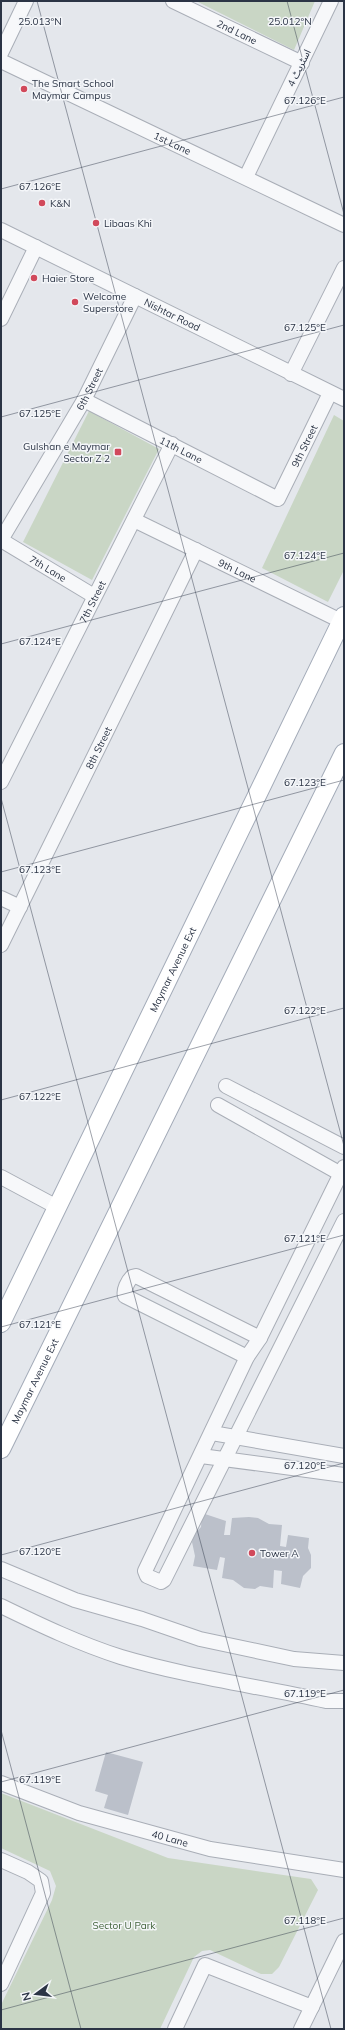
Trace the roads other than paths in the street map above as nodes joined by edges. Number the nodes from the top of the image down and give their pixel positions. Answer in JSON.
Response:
{"nodes":[{"id":1,"x":26,"y":1,"type":"edge"},
{"id":2,"x":173,"y":1,"type":"edge"},
{"id":3,"x":331,"y":1,"type":"edge"},
{"id":4,"x":1,"y":53,"type":"edge"},
{"id":5,"x":1,"y":61,"type":"edge"},
{"id":6,"x":302,"y":63,"type":"junction"},
{"id":7,"x":246,"y":178,"type":"junction"},
{"id":8,"x":344,"y":225,"type":"edge"},
{"id":9,"x":1,"y":230,"type":"edge"},
{"id":10,"x":36,"y":247,"type":"junction"},
{"id":11,"x":344,"y":268,"type":"edge"},
{"id":12,"x":135,"y":296,"type":"junction"},
{"id":13,"x":1,"y":319,"type":"edge"},
{"id":14,"x":291,"y":374,"type":"junction"},
{"id":15,"x":330,"y":393,"type":"junction"},
{"id":16,"x":84,"y":400,"type":"junction"},
{"id":17,"x":344,"y":400,"type":"edge"},
{"id":18,"x":172,"y":444,"type":"junction"},
{"id":19,"x":278,"y":499,"type":"joint"},
{"id":20,"x":134,"y":520,"type":"junction"},
{"id":21,"x":1,"y":540,"type":"edge"},
{"id":22,"x":196,"y":550,"type":"junction"},
{"id":23,"x":94,"y":596,"type":"junction"},
{"id":24,"x":343,"y":619,"type":"edge"},
{"id":25,"x":344,"y":753,"type":"edge"},
{"id":26,"x":1,"y":782,"type":"edge"},
{"id":27,"x":1,"y":898,"type":"edge"},
{"id":28,"x":20,"y":907,"type":"junction"},
{"id":29,"x":1,"y":945,"type":"edge"},
{"id":30,"x":226,"y":1086,"type":"dead end"},
{"id":31,"x":218,"y":1105,"type":"dead end"},
{"id":32,"x":344,"y":1147,"type":"edge"},
{"id":33,"x":342,"y":1170,"type":"edge"},
{"id":34,"x":1,"y":1177,"type":"edge"},
{"id":35,"x":57,"y":1207,"type":"junction"},
{"id":36,"x":344,"y":1221,"type":"edge"},
{"id":37,"x":1,"y":1323,"type":"edge"},
{"id":38,"x":260,"y":1338,"type":"junction"},
{"id":39,"x":247,"y":1357,"type":"junction"},
{"id":40,"x":212,"y":1433,"type":"junction"},
{"id":41,"x":234,"y":1438,"type":"junction"},
{"id":42,"x":1,"y":1450,"type":"edge"},
{"id":43,"x":202,"y":1456,"type":"junction"},
{"id":44,"x":344,"y":1456,"type":"edge"},
{"id":45,"x":226,"y":1458,"type":"junction"},
{"id":46,"x":344,"y":1475,"type":"edge"},
{"id":47,"x":1,"y":1569,"type":"edge"},
{"id":48,"x":1,"y":1606,"type":"edge"},
{"id":49,"x":344,"y":1663,"type":"edge"},
{"id":50,"x":344,"y":1702,"type":"edge"},
{"id":51,"x":1,"y":1783,"type":"edge"},
{"id":52,"x":1,"y":1860,"type":"edge"},
{"id":53,"x":344,"y":1870,"type":"edge"},
{"id":54,"x":344,"y":1941,"type":"edge"},
{"id":55,"x":339,"y":1963,"type":"edge"},
{"id":56,"x":1,"y":1984,"type":"edge"},
{"id":57,"x":312,"y":2007,"type":"junction"},
{"id":58,"x":175,"y":2029,"type":"edge"},
{"id":59,"x":301,"y":2029,"type":"edge"}],
"edges":[{"from":1,"to":4,"type":"street"},
{"from":2,"to":6,"type":"street","name":"2nd Lane"},
{"from":3,"to":6,"type":"street","name":"اسٹریٹ 4"},
{"from":5,"to":7,"type":"street","name":"1st Lane"},
{"from":6,"to":7,"type":"street","name":"اسٹریٹ 4"},
{"from":7,"to":8,"type":"street","name":"1st Lane"},
{"from":9,"to":10,"type":"street","name":"Nishtar Road"},
{"from":10,"to":12,"type":"street","name":"Nishtar Road"},
{"from":10,"to":13,"type":"street"},
{"from":11,"to":14,"type":"street"},
{"from":12,"to":14,"type":"street","name":"Nishtar Road"},
{"from":12,"to":16,"type":"street","name":"6th Street"},
{"from":14,"to":15,"type":"street","name":"Nishtar Road"},
{"from":15,"to":17,"type":"street","name":"Nishtar Road"},
{"from":15,"to":19,"type":"street","name":"9th Street"},
{"from":16,"to":18,"type":"street","name":"11th Lane"},
{"from":16,"to":21,"type":"street","name":"6th Street"},
{"from":18,"to":19,"type":"street","name":"11th Lane"},
{"from":18,"to":20,"type":"street","name":"7th Street"},
{"from":20,"to":22,"type":"street","name":"9th Lane"},
{"from":20,"to":23,"type":"street","name":"7th Street"},
{"from":21,"to":23,"type":"street","name":"7th Lane"},
{"from":22,"to":24,"type":"street","name":"9th Lane"},
{"from":22,"to":28,"type":"street","name":"8th Street"},
{"from":23,"to":26,"type":"street","name":"7th Street"},
{"from":24,"to":35,"type":"main road","name":"Maymar Avenue Ext"},
{"from":25,"to":42,"type":"main road","name":"Maymar Avenue Ext"},
{"from":27,"to":28,"type":"street"},
{"from":28,"to":29,"type":"street","name":"8th Street"},
{"from":30,"to":32,"type":"street"},
{"from":31,"to":33,"type":"street"},
{"from":33,"to":38,"type":"street"},
{"from":34,"to":35,"type":"street"},
{"from":35,"to":37,"type":"main road","name":"Maymar Avenue Ext"},
{"from":36,"to":41,"type":"street"},
{"from":38,"to":39,"type":"street"},
{"from":38,"to":39,"type":"street"},
{"from":39,"to":40,"type":"street"},
{"from":40,"to":41,"type":"street"},
{"from":40,"to":43,"type":"street"},
{"from":41,"to":44,"type":"street"},
{"from":41,"to":45,"type":"street"},
{"from":43,"to":45,"type":"street"},
{"from":43,"to":45,"type":"street"},
{"from":45,"to":46,"type":"street"},
{"from":47,"to":49,"type":"street"},
{"from":48,"to":50,"type":"street"},
{"from":51,"to":53,"type":"street","name":"40 Lane"},
{"from":52,"to":56,"type":"street"},
{"from":54,"to":55,"type":"street"},
{"from":55,"to":57,"type":"street"},
{"from":57,"to":58,"type":"street"},
{"from":57,"to":59,"type":"street"}]}
